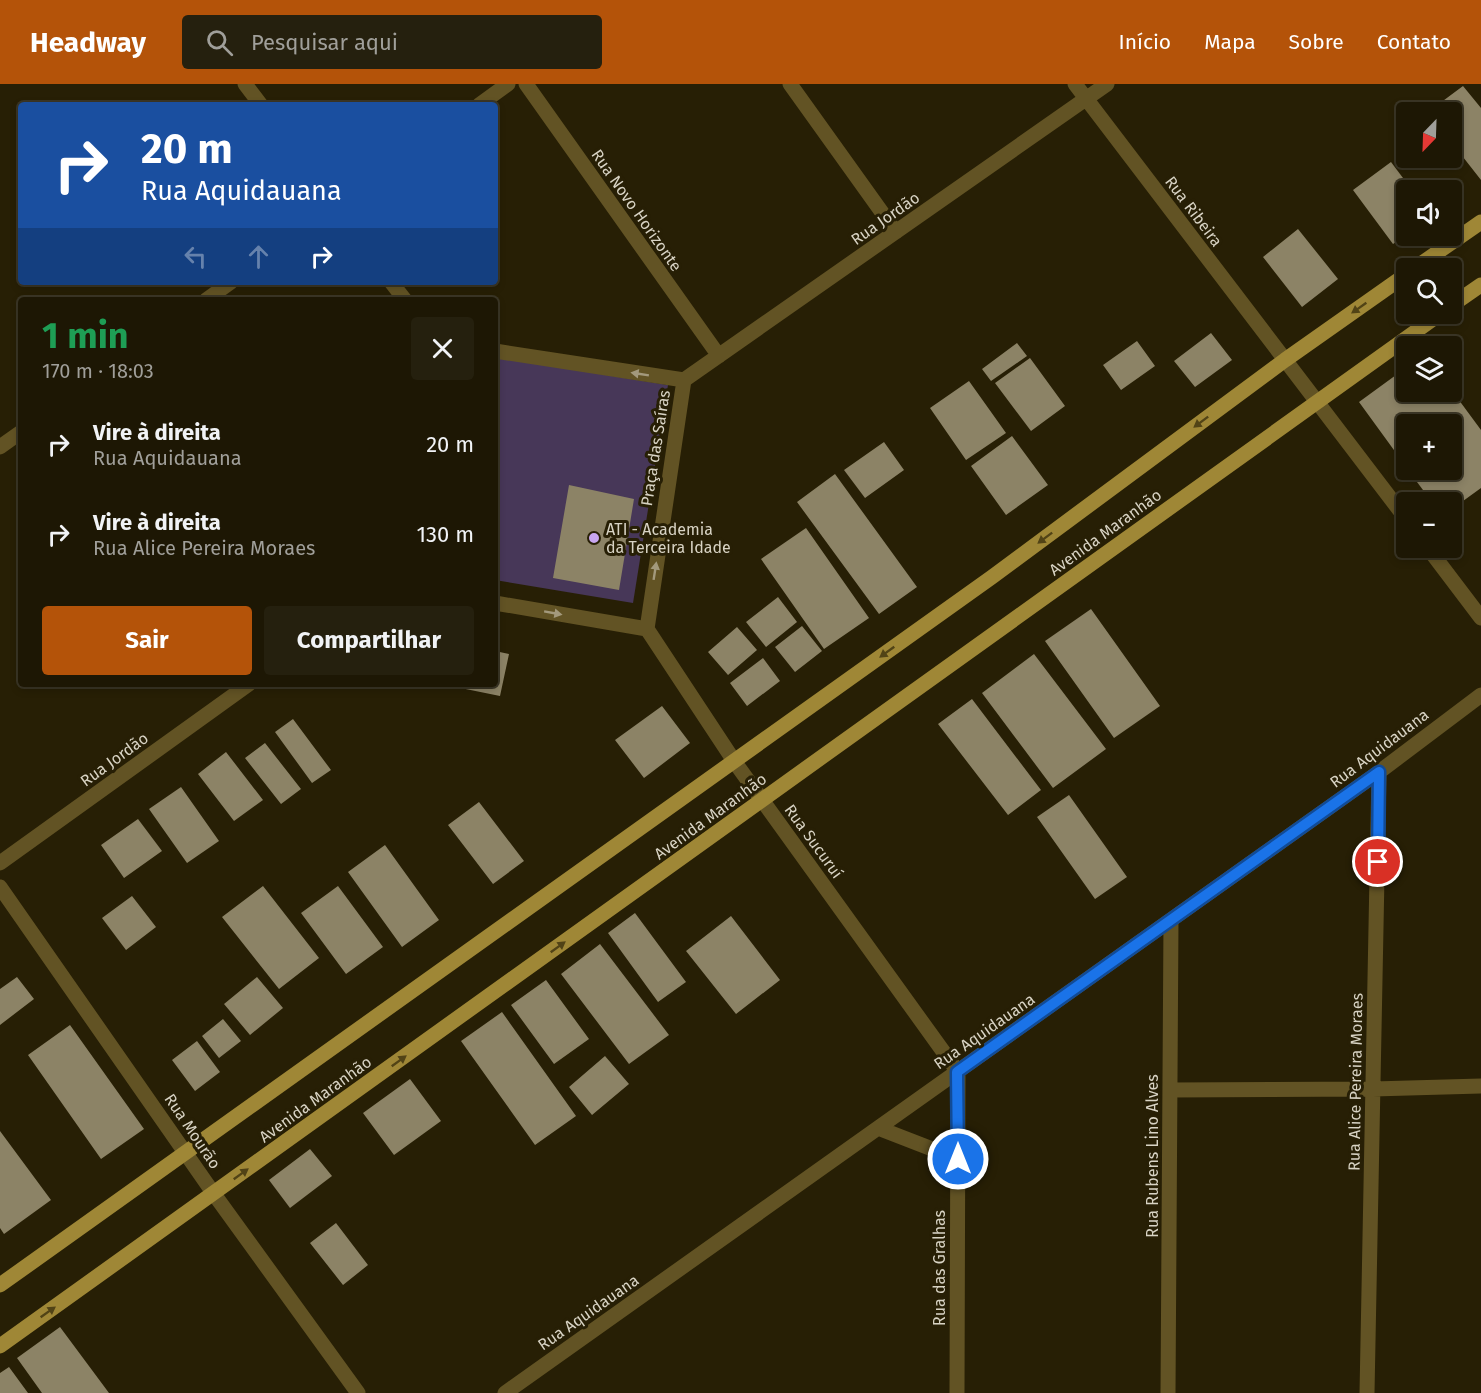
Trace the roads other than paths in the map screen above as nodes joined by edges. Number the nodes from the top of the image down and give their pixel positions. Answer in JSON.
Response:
{"nodes":[{"id":1,"x":245,"y":84,"type":"edge"},
{"id":2,"x":508,"y":84,"type":"edge"},
{"id":3,"x":525,"y":84,"type":"edge"},
{"id":4,"x":790,"y":84,"type":"edge"},
{"id":5,"x":1075,"y":84,"type":"edge"},
{"id":6,"x":1107,"y":84,"type":"edge"},
{"id":7,"x":1086,"y":99,"type":"junction"},
{"id":8,"x":259,"y":102,"type":"edge"},
{"id":9,"x":483,"y":102,"type":"edge"},
{"id":10,"x":1481,"y":222,"type":"edge"},
{"id":11,"x":896,"y":232,"type":"junction"},
{"id":12,"x":1429,"y":258,"type":"edge"},
{"id":13,"x":1396,"y":282,"type":"edge"},
{"id":14,"x":227,"y":285,"type":"edge"},
{"id":15,"x":393,"y":285,"type":"edge"},
{"id":16,"x":1481,"y":285,"type":"edge"},
{"id":17,"x":210,"y":297,"type":"edge"},
{"id":18,"x":403,"y":297,"type":"edge"},
{"id":19,"x":1462,"y":298,"type":"edge"},
{"id":20,"x":1426,"y":324,"type":"edge"},
{"id":21,"x":498,"y":351,"type":"edge"},
{"id":22,"x":719,"y":356,"type":"junction"},
{"id":23,"x":1285,"y":360,"type":"junction"},
{"id":24,"x":684,"y":380,"type":"junction"},
{"id":25,"x":1317,"y":402,"type":"junction"},
{"id":26,"x":18,"y":434,"type":"edge"},
{"id":27,"x":0,"y":447,"type":"edge"},
{"id":28,"x":1396,"y":506,"type":"edge"},
{"id":29,"x":1436,"y":558,"type":"edge"},
{"id":30,"x":498,"y":604,"type":"edge"},
{"id":31,"x":1481,"y":618,"type":"edge"},
{"id":32,"x":646,"y":629,"type":"junction"},
{"id":33,"x":245,"y":687,"type":"edge"},
{"id":34,"x":1481,"y":695,"type":"edge"},
{"id":35,"x":734,"y":761,"type":"junction"},
{"id":36,"x":1379,"y":772,"type":"junction"},
{"id":37,"x":763,"y":800,"type":"junction"},
{"id":38,"x":0,"y":863,"type":"edge"},
{"id":39,"x":0,"y":887,"type":"edge"},
{"id":40,"x":1171,"y":920,"type":"junction"},
{"id":41,"x":957,"y":1072,"type":"junction"},
{"id":42,"x":1481,"y":1086,"type":"edge"},
{"id":43,"x":1373,"y":1089,"type":"junction"},
{"id":44,"x":1170,"y":1090,"type":"junction"},
{"id":45,"x":878,"y":1128,"type":"junction"},
{"id":46,"x":187,"y":1153,"type":"junction"},
{"id":47,"x":958,"y":1159,"type":"junction"},
{"id":48,"x":214,"y":1194,"type":"junction"},
{"id":49,"x":0,"y":1285,"type":"edge"},
{"id":50,"x":0,"y":1346,"type":"edge"},
{"id":51,"x":357,"y":1393,"type":"edge"},
{"id":52,"x":505,"y":1393,"type":"edge"},
{"id":53,"x":957,"y":1393,"type":"edge"},
{"id":54,"x":1168,"y":1393,"type":"edge"},
{"id":55,"x":1367,"y":1393,"type":"edge"}],
"edges":[{"from":1,"to":8,"type":"street"},
{"from":2,"to":9,"type":"street"},
{"from":3,"to":22,"type":"street","name":"Rua Novo Horizonte"},
{"from":4,"to":11,"type":"street"},
{"from":5,"to":7,"type":"street","name":"Rua Ribeira"},
{"from":6,"to":7,"type":"street","name":"Rua Jordão"},
{"from":7,"to":11,"type":"street","name":"Rua Jordão"},
{"from":7,"to":23,"type":"street","name":"Rua Ribeira"},
{"from":10,"to":12,"type":"main road"},
{"from":11,"to":22,"type":"street","name":"Rua Jordão"},
{"from":13,"to":23,"type":"main road","name":"Avenida Maranhão","one_way":true},
{"from":14,"to":17,"type":"street"},
{"from":15,"to":18,"type":"street"},
{"from":16,"to":19,"type":"main road"},
{"from":20,"to":25,"type":"main road","name":"Avenida Maranhão"},
{"from":24,"to":21,"type":"street","name":"Praça das Saíras","one_way":true},
{"from":22,"to":24,"type":"street","name":"Rua Jordão"},
{"from":23,"to":25,"type":"street","name":"Rua Ribeira"},
{"from":23,"to":35,"type":"main road","name":"Avenida Maranhão","one_way":true},
{"from":32,"to":24,"type":"street","name":"Praça das Saíras","one_way":true},
{"from":25,"to":28,"type":"street","name":"Rua Ribeira"},
{"from":25,"to":37,"type":"main road","name":"Avenida Maranhão"},
{"from":26,"to":27,"type":"street"},
{"from":29,"to":31,"type":"street"},
{"from":30,"to":32,"type":"street","one_way":true},
{"from":32,"to":35,"type":"street","name":"Rua Sucuruí"},
{"from":33,"to":38,"type":"street","name":"Rua Jordão"},
{"from":34,"to":36,"type":"street","name":"Rua Aquidauana"},
{"from":35,"to":37,"type":"street","name":"Rua Sucuruí"},
{"from":35,"to":46,"type":"main road","name":"Avenida Maranhão"},
{"from":36,"to":40,"type":"street","name":"Rua Aquidauana"},
{"from":36,"to":43,"type":"street","name":"Rua Alice Pereira Moraes"},
{"from":37,"to":41,"type":"street","name":"Rua Sucuruí"},
{"from":48,"to":37,"type":"main road","name":"Avenida Maranhão","one_way":true},
{"from":39,"to":46,"type":"street","name":"Rua Mourão"},
{"from":40,"to":41,"type":"street","name":"Rua Aquidauana"},
{"from":40,"to":44,"type":"street","name":"Rua Rubens Lino Alves"},
{"from":41,"to":45,"type":"street","name":"Rua Aquidauana"},
{"from":41,"to":47,"type":"street","name":"Rua das Gralhas"},
{"from":42,"to":43,"type":"street"},
{"from":43,"to":44,"type":"street"},
{"from":43,"to":55,"type":"street","name":"Rua Alice Pereira Moraes"},
{"from":44,"to":54,"type":"street","name":"Rua Rubens Lino Alves"},
{"from":45,"to":47,"type":"street"},
{"from":45,"to":52,"type":"street","name":"Rua Aquidauana"},
{"from":46,"to":48,"type":"street","name":"Rua Mourão"},
{"from":46,"to":49,"type":"main road","name":"Avenida Maranhão"},
{"from":47,"to":53,"type":"street","name":"Rua das Gralhas"},
{"from":50,"to":48,"type":"main road","name":"Avenida Maranhão","one_way":true},
{"from":48,"to":51,"type":"street","name":"Rua Mourão"}]}
